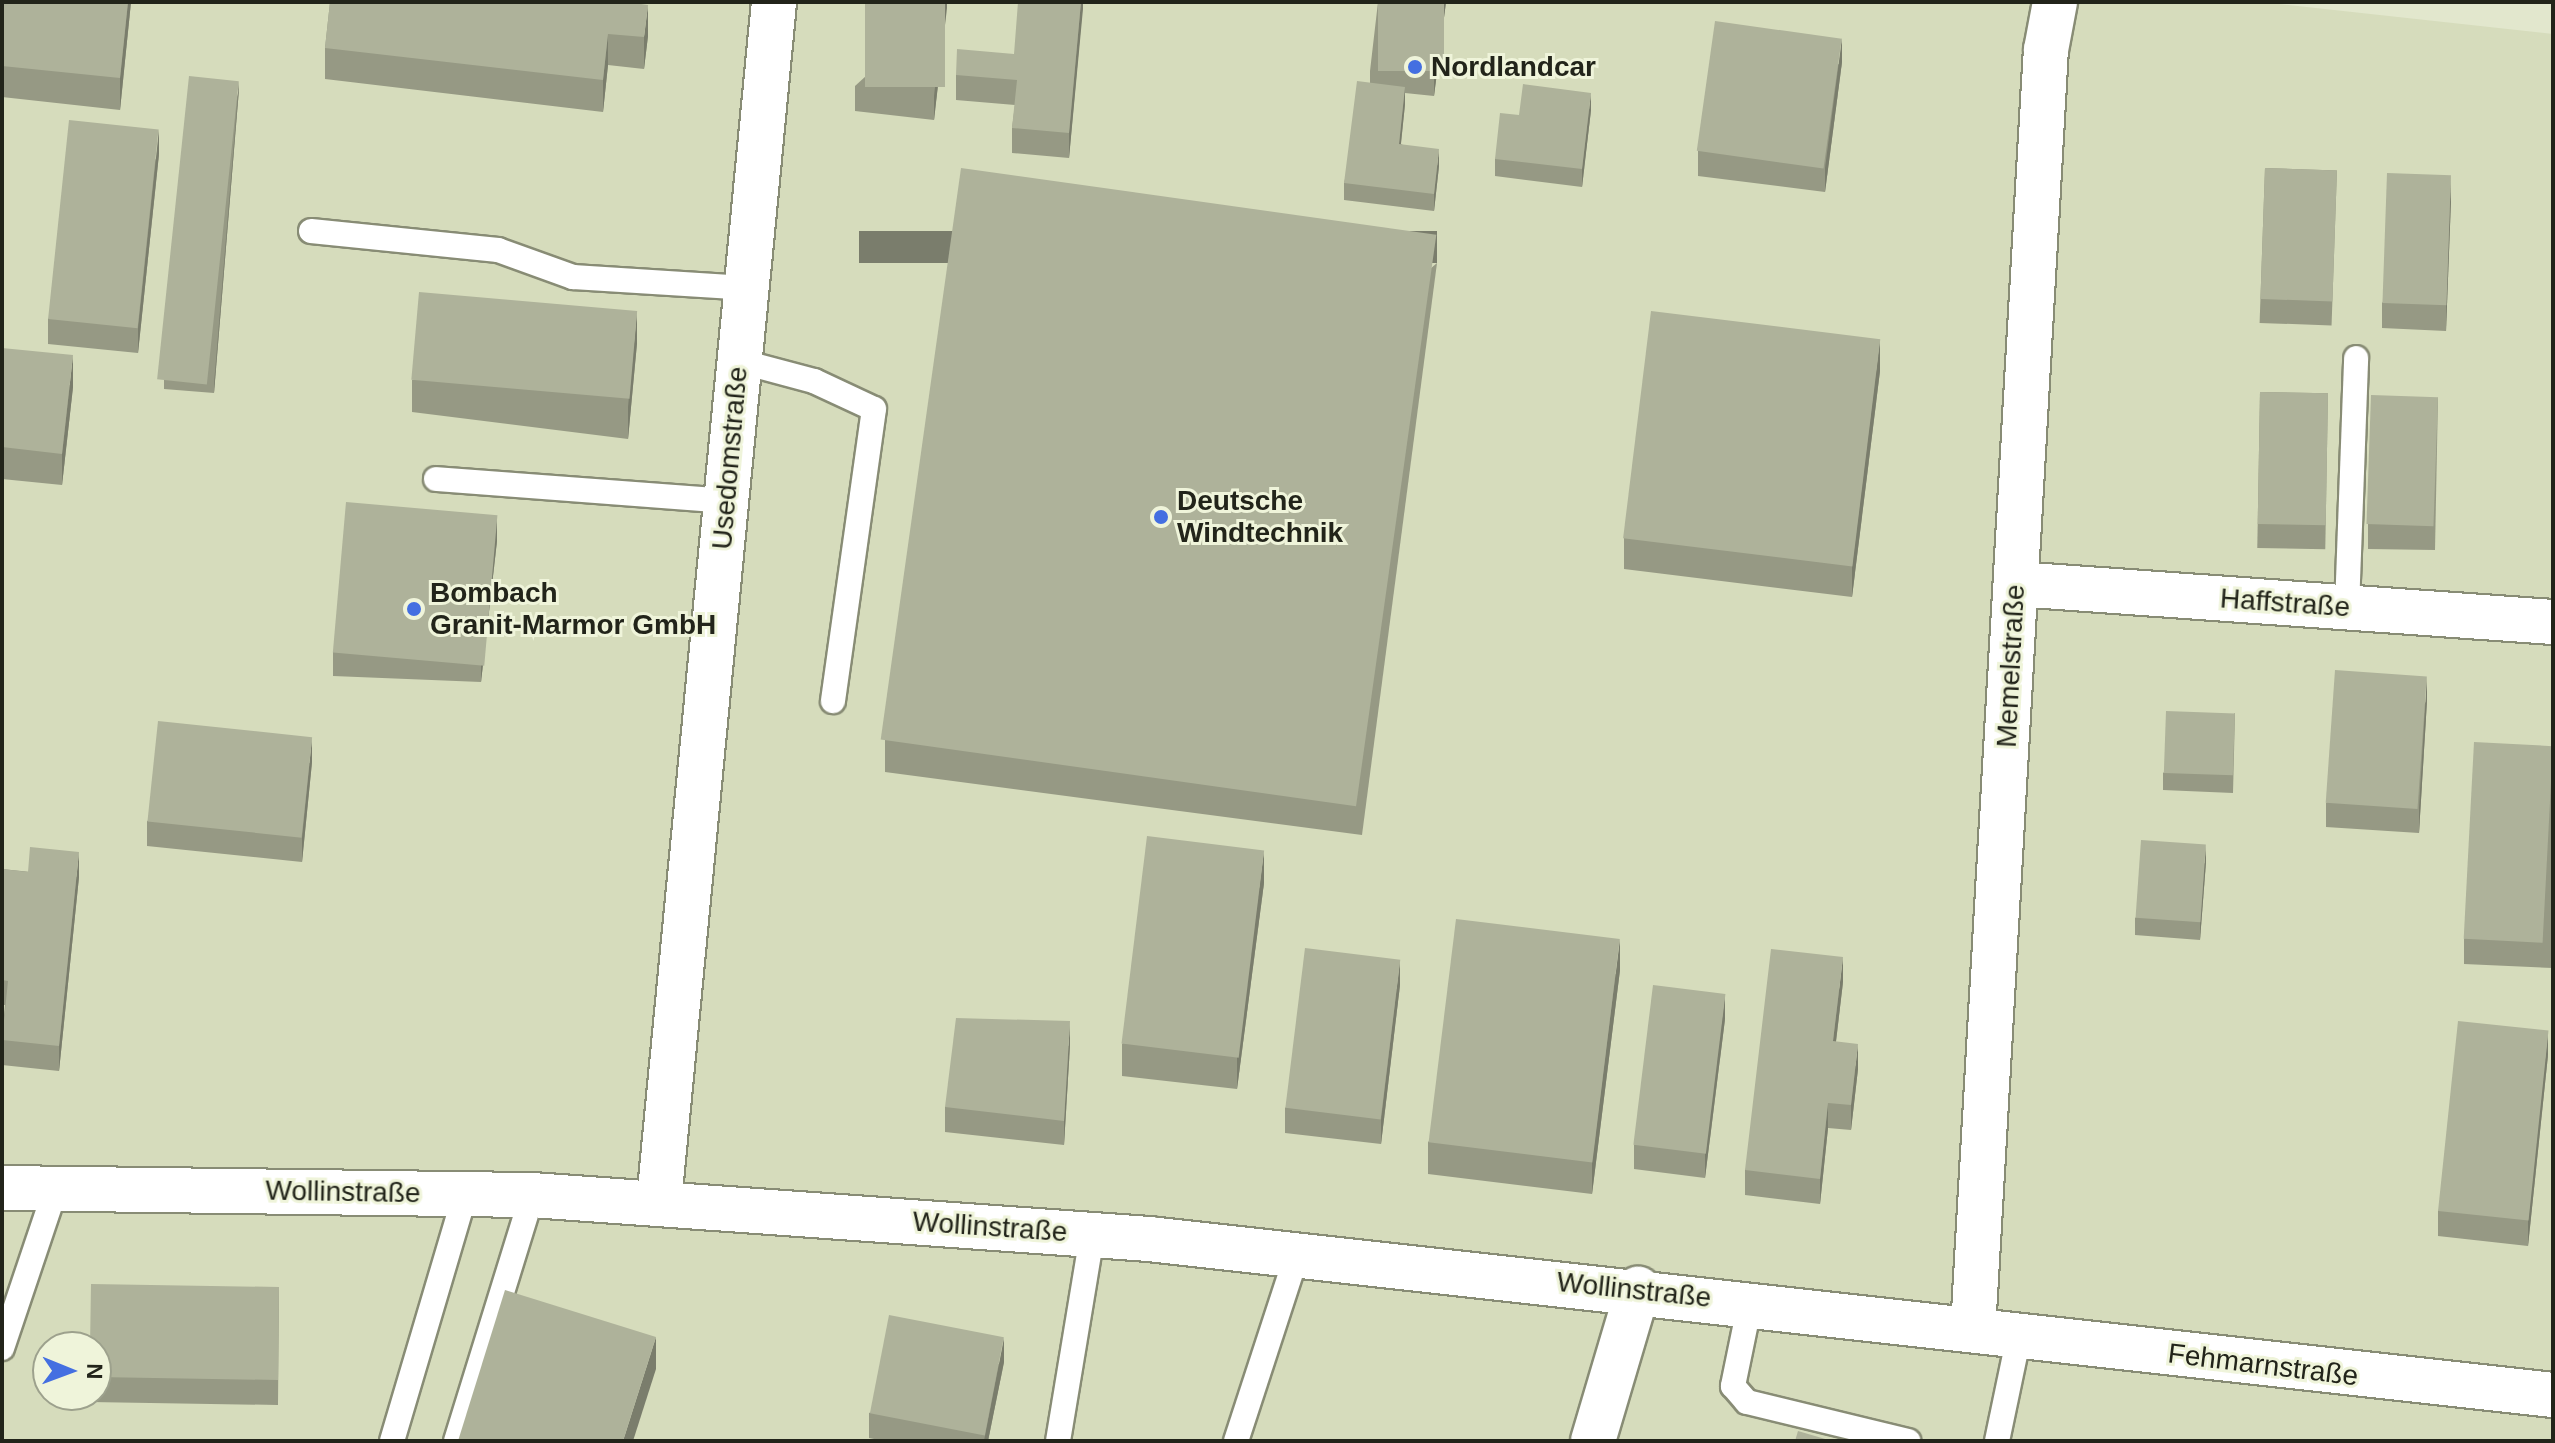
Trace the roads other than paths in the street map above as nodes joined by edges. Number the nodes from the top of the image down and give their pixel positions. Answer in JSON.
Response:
{"nodes":[{"id":1,"x":774,"y":2,"type":"edge"},
{"id":2,"x":2055,"y":2,"type":"edge"},
{"id":3,"x":311,"y":231,"type":"dead end"},
{"id":4,"x":746,"y":288,"type":"junction"},
{"id":5,"x":2356,"y":358,"type":"dead end"},
{"id":6,"x":739,"y":361,"type":"junction"},
{"id":7,"x":436,"y":479,"type":"dead end"},
{"id":8,"x":726,"y":501,"type":"junction"},
{"id":9,"x":2016,"y":584,"type":"junction"},
{"id":10,"x":2347,"y":608,"type":"junction"},
{"id":11,"x":2553,"y":622,"type":"edge"},
{"id":12,"x":833,"y":701,"type":"dead end"},
{"id":13,"x":2,"y":1188,"type":"edge"},
{"id":14,"x":56,"y":1188,"type":"junction"},
{"id":15,"x":465,"y":1194,"type":"junction"},
{"id":16,"x":532,"y":1195,"type":"junction"},
{"id":17,"x":659,"y":1201,"type":"junction"},
{"id":18,"x":1092,"y":1235,"type":"junction"},
{"id":19,"x":1297,"y":1254,"type":"junction"},
{"id":20,"x":1638,"y":1289,"type":"junction"},
{"id":21,"x":1750,"y":1303,"type":"junction"},
{"id":22,"x":1973,"y":1330,"type":"junction"},
{"id":23,"x":2019,"y":1336,"type":"junction"},
{"id":24,"x":2,"y":1348,"type":"edge"},
{"id":25,"x":2553,"y":1395,"type":"edge"},
{"id":26,"x":392,"y":1441,"type":"edge"},
{"id":27,"x":456,"y":1441,"type":"edge"},
{"id":28,"x":1058,"y":1441,"type":"edge"},
{"id":29,"x":1236,"y":1441,"type":"edge"},
{"id":30,"x":1593,"y":1441,"type":"edge"},
{"id":31,"x":1908,"y":1441,"type":"edge"},
{"id":32,"x":1997,"y":1441,"type":"edge"}],
"edges":[{"from":1,"to":4,"type":"street","name":"Usedomstraße"},
{"from":2,"to":9,"type":"street","name":"Memelstraße"},
{"from":3,"to":4,"type":"lane"},
{"from":4,"to":6,"type":"street","name":"Usedomstraße"},
{"from":5,"to":10,"type":"lane"},
{"from":6,"to":8,"type":"street","name":"Usedomstraße"},
{"from":6,"to":12,"type":"lane"},
{"from":7,"to":8,"type":"lane"},
{"from":8,"to":17,"type":"street","name":"Usedomstraße"},
{"from":9,"to":10,"type":"street","name":"Haffstraße"},
{"from":9,"to":22,"type":"street","name":"Memelstraße"},
{"from":10,"to":11,"type":"street","name":"Haffstraße"},
{"from":13,"to":14,"type":"street","name":"Wollinstraße"},
{"from":14,"to":15,"type":"street","name":"Wollinstraße"},
{"from":14,"to":24,"type":"lane"},
{"from":15,"to":16,"type":"street","name":"Wollinstraße"},
{"from":15,"to":26,"type":"lane"},
{"from":16,"to":17,"type":"street","name":"Wollinstraße"},
{"from":16,"to":27,"type":"lane"},
{"from":17,"to":18,"type":"street","name":"Wollinstraße"},
{"from":18,"to":19,"type":"street","name":"Wollinstraße"},
{"from":18,"to":28,"type":"lane"},
{"from":19,"to":20,"type":"street","name":"Wollinstraße"},
{"from":19,"to":29,"type":"lane"},
{"from":20,"to":21,"type":"street","name":"Wollinstraße"},
{"from":20,"to":30,"type":"street"},
{"from":21,"to":22,"type":"street","name":"Wollinstraße"},
{"from":21,"to":31,"type":"lane"},
{"from":22,"to":23,"type":"street","name":"Fehmarnstraße"},
{"from":23,"to":25,"type":"street","name":"Fehmarnstraße"},
{"from":23,"to":32,"type":"lane"}]}
